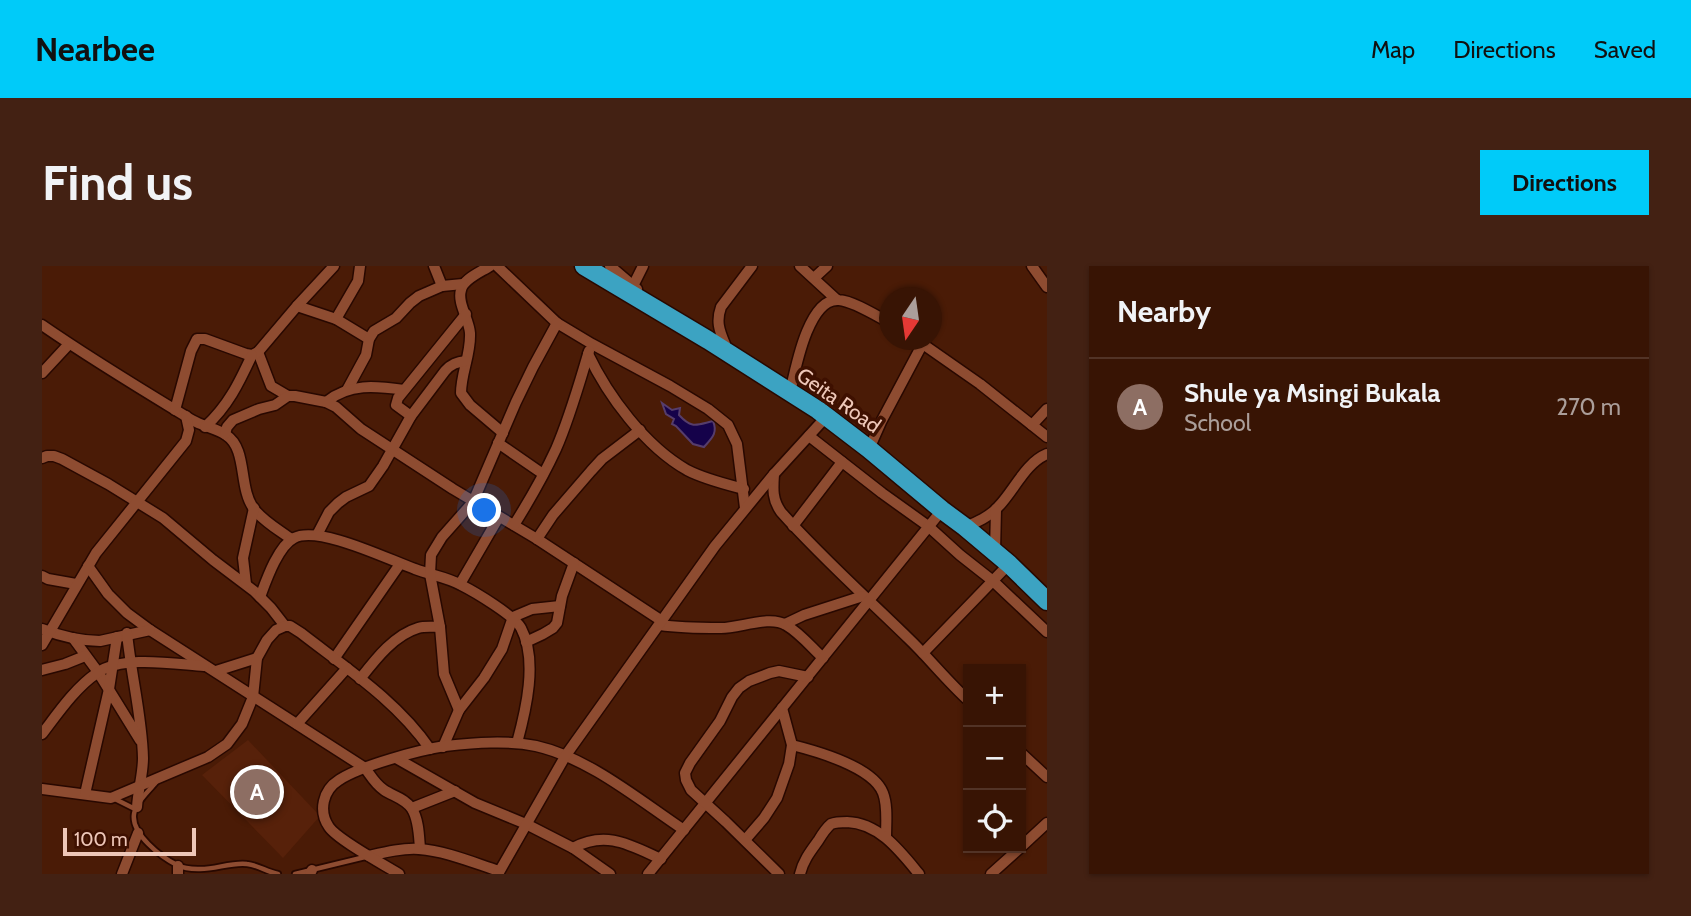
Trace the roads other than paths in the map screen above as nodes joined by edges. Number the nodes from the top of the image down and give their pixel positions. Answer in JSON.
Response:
{"nodes":[{"id":1,"x":334,"y":266,"type":"edge"},
{"id":2,"x":360,"y":266,"type":"edge"},
{"id":3,"x":434,"y":266,"type":"edge"},
{"id":4,"x":490,"y":266,"type":"edge"},
{"id":5,"x":497,"y":266,"type":"edge"},
{"id":6,"x":584,"y":266,"type":"edge"},
{"id":7,"x":610,"y":266,"type":"edge"},
{"id":8,"x":643,"y":266,"type":"edge"},
{"id":9,"x":752,"y":266,"type":"edge"},
{"id":10,"x":800,"y":266,"type":"edge"},
{"id":11,"x":827,"y":266,"type":"edge"},
{"id":12,"x":1032,"y":266,"type":"edge"},
{"id":13,"x":814,"y":278,"type":"junction"},
{"id":14,"x":463,"y":284,"type":"junction"},
{"id":15,"x":442,"y":286,"type":"junction"},
{"id":16,"x":1047,"y":287,"type":"edge"},
{"id":17,"x":631,"y":289,"type":"junction"},
{"id":18,"x":837,"y":300,"type":"junction"},
{"id":19,"x":297,"y":306,"type":"junction"},
{"id":20,"x":466,"y":314,"type":"junction"},
{"id":21,"x":879,"y":318,"type":"edge"},
{"id":22,"x":336,"y":319,"type":"junction"},
{"id":23,"x":558,"y":323,"type":"junction"},
{"id":24,"x":42,"y":325,"type":"edge"},
{"id":25,"x":369,"y":339,"type":"junction"},
{"id":26,"x":69,"y":344,"type":"junction"},
{"id":27,"x":725,"y":344,"type":"junction"},
{"id":28,"x":590,"y":349,"type":"junction"},
{"id":29,"x":916,"y":350,"type":"edge"},
{"id":30,"x":931,"y":350,"type":"edge"},
{"id":31,"x":255,"y":354,"type":"junction"},
{"id":32,"x":466,"y":362,"type":"junction"},
{"id":33,"x":42,"y":373,"type":"edge"},
{"id":34,"x":347,"y":390,"type":"junction"},
{"id":35,"x":404,"y":390,"type":"junction"},
{"id":36,"x":791,"y":390,"type":"junction"},
{"id":37,"x":288,"y":396,"type":"junction"},
{"id":38,"x":326,"y":402,"type":"junction"},
{"id":39,"x":1047,"y":409,"type":"edge"},
{"id":40,"x":175,"y":410,"type":"junction"},
{"id":41,"x":186,"y":416,"type":"junction"},
{"id":42,"x":411,"y":416,"type":"junction"},
{"id":43,"x":826,"y":417,"type":"junction"},
{"id":44,"x":1032,"y":425,"type":"junction"},
{"id":45,"x":205,"y":427,"type":"junction"},
{"id":46,"x":640,"y":430,"type":"junction"},
{"id":47,"x":225,"y":434,"type":"junction"},
{"id":48,"x":809,"y":436,"type":"junction"},
{"id":49,"x":1047,"y":437,"type":"edge"},
{"id":50,"x":500,"y":438,"type":"junction"},
{"id":51,"x":392,"y":448,"type":"junction"},
{"id":52,"x":869,"y":449,"type":"junction"},
{"id":53,"x":1047,"y":454,"type":"edge"},
{"id":54,"x":42,"y":458,"type":"edge"},
{"id":55,"x":842,"y":462,"type":"junction"},
{"id":56,"x":543,"y":474,"type":"junction"},
{"id":57,"x":774,"y":474,"type":"junction"},
{"id":58,"x":744,"y":489,"type":"junction"},
{"id":59,"x":137,"y":501,"type":"junction"},
{"id":60,"x":473,"y":502,"type":"junction"},
{"id":61,"x":254,"y":508,"type":"junction"},
{"id":62,"x":745,"y":508,"type":"junction"},
{"id":63,"x":996,"y":509,"type":"junction"},
{"id":64,"x":942,"y":510,"type":"junction"},
{"id":65,"x":499,"y":517,"type":"junction"},
{"id":66,"x":514,"y":525,"type":"junction"},
{"id":67,"x":793,"y":526,"type":"junction"},
{"id":68,"x":928,"y":526,"type":"junction"},
{"id":69,"x":965,"y":527,"type":"junction"},
{"id":70,"x":317,"y":535,"type":"junction"},
{"id":71,"x":291,"y":539,"type":"junction"},
{"id":72,"x":537,"y":539,"type":"junction"},
{"id":73,"x":1002,"y":558,"type":"junction"},
{"id":74,"x":400,"y":564,"type":"junction"},
{"id":75,"x":88,"y":566,"type":"junction"},
{"id":76,"x":576,"y":568,"type":"junction"},
{"id":77,"x":430,"y":574,"type":"junction"},
{"id":78,"x":42,"y":576,"type":"edge"},
{"id":79,"x":993,"y":581,"type":"junction"},
{"id":80,"x":76,"y":584,"type":"junction"},
{"id":81,"x":246,"y":584,"type":"junction"},
{"id":82,"x":460,"y":584,"type":"junction"},
{"id":83,"x":260,"y":597,"type":"junction"},
{"id":84,"x":866,"y":599,"type":"junction"},
{"id":85,"x":1047,"y":601,"type":"edge"},
{"id":86,"x":560,"y":606,"type":"junction"},
{"id":87,"x":513,"y":617,"type":"junction"},
{"id":88,"x":661,"y":623,"type":"junction"},
{"id":89,"x":785,"y":624,"type":"junction"},
{"id":90,"x":285,"y":626,"type":"junction"},
{"id":91,"x":440,"y":627,"type":"junction"},
{"id":92,"x":46,"y":630,"type":"edge"},
{"id":93,"x":150,"y":630,"type":"junction"},
{"id":94,"x":1047,"y":632,"type":"edge"},
{"id":95,"x":122,"y":635,"type":"junction"},
{"id":96,"x":73,"y":638,"type":"junction"},
{"id":97,"x":526,"y":642,"type":"junction"},
{"id":98,"x":42,"y":645,"type":"edge"},
{"id":99,"x":923,"y":653,"type":"junction"},
{"id":100,"x":85,"y":656,"type":"junction"},
{"id":101,"x":257,"y":658,"type":"junction"},
{"id":102,"x":823,"y":658,"type":"junction"},
{"id":103,"x":334,"y":659,"type":"junction"},
{"id":104,"x":130,"y":663,"type":"junction"},
{"id":105,"x":113,"y":666,"type":"junction"},
{"id":106,"x":347,"y":668,"type":"junction"},
{"id":107,"x":212,"y":669,"type":"junction"},
{"id":108,"x":42,"y":670,"type":"edge"},
{"id":109,"x":98,"y":672,"type":"junction"},
{"id":110,"x":808,"y":677,"type":"junction"},
{"id":111,"x":360,"y":679,"type":"junction"},
{"id":112,"x":109,"y":689,"type":"junction"},
{"id":113,"x":963,"y":695,"type":"edge"},
{"id":114,"x":253,"y":697,"type":"junction"},
{"id":115,"x":782,"y":708,"type":"junction"},
{"id":116,"x":460,"y":710,"type":"junction"},
{"id":117,"x":297,"y":724,"type":"junction"},
{"id":118,"x":42,"y":734,"type":"edge"},
{"id":119,"x":517,"y":743,"type":"junction"},
{"id":120,"x":792,"y":745,"type":"junction"},
{"id":121,"x":142,"y":746,"type":"junction"},
{"id":122,"x":443,"y":747,"type":"junction"},
{"id":123,"x":430,"y":749,"type":"junction"},
{"id":124,"x":566,"y":755,"type":"junction"},
{"id":125,"x":396,"y":758,"type":"junction"},
{"id":126,"x":1026,"y":758,"type":"edge"},
{"id":127,"x":365,"y":768,"type":"junction"},
{"id":128,"x":1047,"y":777,"type":"edge"},
{"id":129,"x":159,"y":778,"type":"junction"},
{"id":130,"x":140,"y":786,"type":"junction"},
{"id":131,"x":42,"y":789,"type":"edge"},
{"id":132,"x":455,"y":791,"type":"junction"},
{"id":133,"x":85,"y":794,"type":"junction"},
{"id":134,"x":111,"y":797,"type":"junction"},
{"id":135,"x":706,"y":803,"type":"junction"},
{"id":136,"x":136,"y":808,"type":"junction"},
{"id":137,"x":412,"y":808,"type":"junction"},
{"id":138,"x":1047,"y":823,"type":"edge"},
{"id":139,"x":526,"y":824,"type":"junction"},
{"id":140,"x":684,"y":830,"type":"junction"},
{"id":141,"x":138,"y":833,"type":"junction"},
{"id":142,"x":886,"y":837,"type":"junction"},
{"id":143,"x":745,"y":841,"type":"junction"},
{"id":144,"x":1026,"y":842,"type":"edge"},
{"id":145,"x":573,"y":848,"type":"junction"},
{"id":146,"x":420,"y":849,"type":"junction"},
{"id":147,"x":1014,"y":853,"type":"edge"},
{"id":148,"x":369,"y":856,"type":"junction"},
{"id":149,"x":661,"y":859,"type":"junction"},
{"id":150,"x":178,"y":870,"type":"edge"},
{"id":151,"x":311,"y":872,"type":"edge"},
{"id":152,"x":499,"y":872,"type":"edge"},
{"id":153,"x":122,"y":874,"type":"edge"},
{"id":154,"x":278,"y":874,"type":"edge"},
{"id":155,"x":295,"y":874,"type":"edge"},
{"id":156,"x":399,"y":874,"type":"edge"},
{"id":157,"x":610,"y":874,"type":"edge"},
{"id":158,"x":648,"y":874,"type":"edge"},
{"id":159,"x":779,"y":874,"type":"edge"},
{"id":160,"x":800,"y":874,"type":"edge"},
{"id":161,"x":919,"y":874,"type":"edge"},
{"id":162,"x":991,"y":874,"type":"edge"}],
"edges":[{"from":1,"to":19,"type":"street"},
{"from":2,"to":22,"type":"street"},
{"from":3,"to":15,"type":"street"},
{"from":4,"to":14,"type":"street"},
{"from":5,"to":23,"type":"street"},
{"from":6,"to":17,"type":"highway","name":"Geita Road"},
{"from":7,"to":17,"type":"street"},
{"from":8,"to":17,"type":"street"},
{"from":9,"to":27,"type":"street"},
{"from":10,"to":13,"type":"street"},
{"from":11,"to":13,"type":"street"},
{"from":12,"to":16,"type":"street"},
{"from":13,"to":18,"type":"street"},
{"from":14,"to":15,"type":"street"},
{"from":14,"to":20,"type":"street"},
{"from":15,"to":25,"type":"street"},
{"from":17,"to":27,"type":"street"},
{"from":17,"to":36,"type":"highway","name":"Geita Road"},
{"from":18,"to":21,"type":"street"},
{"from":18,"to":36,"type":"street"},
{"from":19,"to":22,"type":"street"},
{"from":19,"to":31,"type":"street"},
{"from":20,"to":32,"type":"street"},
{"from":20,"to":35,"type":"street"},
{"from":22,"to":25,"type":"street"},
{"from":23,"to":28,"type":"street"},
{"from":23,"to":50,"type":"street"},
{"from":24,"to":26,"type":"street"},
{"from":25,"to":34,"type":"street"},
{"from":26,"to":33,"type":"street"},
{"from":26,"to":40,"type":"street"},
{"from":27,"to":36,"type":"street"},
{"from":28,"to":46,"type":"street"},
{"from":28,"to":56,"type":"street"},
{"from":28,"to":58,"type":"street"},
{"from":29,"to":52,"type":"street"},
{"from":30,"to":44,"type":"street"},
{"from":31,"to":37,"type":"street"},
{"from":31,"to":40,"type":"street"},
{"from":31,"to":45,"type":"street"},
{"from":32,"to":42,"type":"street"},
{"from":32,"to":50,"type":"street"},
{"from":34,"to":35,"type":"street"},
{"from":34,"to":38,"type":"street"},
{"from":35,"to":42,"type":"street"},
{"from":36,"to":43,"type":"highway","name":"Geita Road"},
{"from":37,"to":38,"type":"street"},
{"from":37,"to":47,"type":"street"},
{"from":38,"to":51,"type":"street"},
{"from":39,"to":44,"type":"street"},
{"from":40,"to":41,"type":"street"},
{"from":41,"to":45,"type":"street"},
{"from":41,"to":59,"type":"street"},
{"from":42,"to":51,"type":"street"},
{"from":43,"to":48,"type":"street"},
{"from":43,"to":52,"type":"highway","name":"Geita Road"},
{"from":44,"to":49,"type":"street"},
{"from":45,"to":47,"type":"street"},
{"from":46,"to":58,"type":"street"},
{"from":46,"to":72,"type":"street"},
{"from":47,"to":61,"type":"street"},
{"from":48,"to":55,"type":"street"},
{"from":48,"to":57,"type":"street"},
{"from":50,"to":56,"type":"street"},
{"from":50,"to":60,"type":"street"},
{"from":51,"to":60,"type":"street"},
{"from":51,"to":70,"type":"street"},
{"from":52,"to":64,"type":"highway","name":"Geita Road"},
{"from":53,"to":63,"type":"street"},
{"from":54,"to":59,"type":"street"},
{"from":55,"to":67,"type":"street"},
{"from":55,"to":68,"type":"street"},
{"from":56,"to":66,"type":"street"},
{"from":57,"to":62,"type":"street"},
{"from":57,"to":67,"type":"street"},
{"from":58,"to":62,"type":"street"},
{"from":59,"to":75,"type":"street"},
{"from":59,"to":81,"type":"street"},
{"from":60,"to":65,"type":"street"},
{"from":60,"to":77,"type":"street"},
{"from":61,"to":71,"type":"street"},
{"from":61,"to":81,"type":"street"},
{"from":62,"to":88,"type":"street"},
{"from":63,"to":69,"type":"street"},
{"from":63,"to":73,"type":"street"},
{"from":64,"to":68,"type":"street"},
{"from":64,"to":69,"type":"highway","name":"Geita Road"},
{"from":65,"to":66,"type":"street"},
{"from":65,"to":82,"type":"street"},
{"from":66,"to":72,"type":"street"},
{"from":67,"to":84,"type":"street"},
{"from":68,"to":79,"type":"street"},
{"from":68,"to":84,"type":"street"},
{"from":69,"to":73,"type":"highway","name":"Geita Road"},
{"from":70,"to":71,"type":"street"},
{"from":70,"to":74,"type":"street"},
{"from":71,"to":83,"type":"street"},
{"from":72,"to":76,"type":"street"},
{"from":73,"to":79,"type":"street"},
{"from":73,"to":85,"type":"highway","name":"Geita Road"},
{"from":74,"to":77,"type":"street"},
{"from":74,"to":103,"type":"street"},
{"from":75,"to":80,"type":"street"},
{"from":75,"to":93,"type":"street"},
{"from":76,"to":86,"type":"street"},
{"from":76,"to":88,"type":"street"},
{"from":77,"to":82,"type":"street"},
{"from":77,"to":91,"type":"street"},
{"from":78,"to":80,"type":"street"},
{"from":79,"to":94,"type":"street"},
{"from":79,"to":99,"type":"street"},
{"from":80,"to":92,"type":"street"},
{"from":81,"to":83,"type":"street"},
{"from":82,"to":87,"type":"street"},
{"from":83,"to":90,"type":"street"},
{"from":84,"to":89,"type":"street"},
{"from":84,"to":99,"type":"street"},
{"from":84,"to":102,"type":"street"},
{"from":86,"to":87,"type":"street"},
{"from":86,"to":97,"type":"street"},
{"from":87,"to":97,"type":"street"},
{"from":87,"to":116,"type":"street"},
{"from":88,"to":89,"type":"street"},
{"from":88,"to":124,"type":"street"},
{"from":89,"to":102,"type":"street"},
{"from":90,"to":101,"type":"street"},
{"from":90,"to":103,"type":"street"},
{"from":91,"to":111,"type":"street"},
{"from":91,"to":116,"type":"street"},
{"from":92,"to":96,"type":"street"},
{"from":92,"to":98,"type":"street"},
{"from":93,"to":95,"type":"street"},
{"from":93,"to":107,"type":"street"},
{"from":95,"to":96,"type":"street"},
{"from":95,"to":104,"type":"street"},
{"from":95,"to":105,"type":"street"},
{"from":96,"to":100,"type":"street"},
{"from":97,"to":119,"type":"street"},
{"from":99,"to":113,"type":"street"},
{"from":100,"to":108,"type":"street"},
{"from":100,"to":109,"type":"street"},
{"from":101,"to":107,"type":"street"},
{"from":101,"to":114,"type":"street"},
{"from":102,"to":110,"type":"street"},
{"from":103,"to":106,"type":"street"},
{"from":104,"to":105,"type":"street"},
{"from":104,"to":107,"type":"street"},
{"from":104,"to":121,"type":"street"},
{"from":105,"to":109,"type":"street"},
{"from":105,"to":112,"type":"street"},
{"from":106,"to":111,"type":"street"},
{"from":106,"to":117,"type":"street"},
{"from":107,"to":114,"type":"street"},
{"from":109,"to":112,"type":"street"},
{"from":109,"to":118,"type":"street"},
{"from":110,"to":115,"type":"street"},
{"from":110,"to":135,"type":"street"},
{"from":111,"to":123,"type":"street"},
{"from":112,"to":121,"type":"street"},
{"from":112,"to":133,"type":"street"},
{"from":114,"to":117,"type":"street"},
{"from":114,"to":129,"type":"street"},
{"from":115,"to":120,"type":"street"},
{"from":115,"to":135,"type":"street"},
{"from":116,"to":122,"type":"street"},
{"from":117,"to":127,"type":"street"},
{"from":119,"to":122,"type":"street"},
{"from":119,"to":124,"type":"street"},
{"from":120,"to":142,"type":"street"},
{"from":120,"to":143,"type":"street"},
{"from":121,"to":130,"type":"street"},
{"from":122,"to":123,"type":"street"},
{"from":123,"to":125,"type":"street"},
{"from":124,"to":139,"type":"street"},
{"from":124,"to":140,"type":"street"},
{"from":125,"to":127,"type":"street"},
{"from":125,"to":132,"type":"street"},
{"from":126,"to":128,"type":"street"},
{"from":127,"to":137,"type":"street"},
{"from":127,"to":148,"type":"street"},
{"from":129,"to":130,"type":"street"},
{"from":129,"to":136,"type":"lane"},
{"from":130,"to":134,"type":"street"},
{"from":130,"to":136,"type":"street"},
{"from":131,"to":133,"type":"street"},
{"from":132,"to":137,"type":"street"},
{"from":132,"to":139,"type":"street"},
{"from":133,"to":134,"type":"street"},
{"from":134,"to":136,"type":"lane"},
{"from":135,"to":140,"type":"street"},
{"from":135,"to":143,"type":"street"},
{"from":136,"to":141,"type":"lane"},
{"from":137,"to":146,"type":"street"},
{"from":138,"to":144,"type":"street"},
{"from":139,"to":145,"type":"street"},
{"from":139,"to":152,"type":"street"},
{"from":140,"to":149,"type":"street"},
{"from":141,"to":150,"type":"lane"},
{"from":141,"to":153,"type":"street"},
{"from":142,"to":160,"type":"street"},
{"from":142,"to":161,"type":"street"},
{"from":143,"to":159,"type":"street"},
{"from":145,"to":149,"type":"street"},
{"from":145,"to":157,"type":"street"},
{"from":146,"to":148,"type":"street"},
{"from":146,"to":152,"type":"street"},
{"from":147,"to":162,"type":"street"},
{"from":148,"to":151,"type":"lane"},
{"from":148,"to":156,"type":"street"},
{"from":149,"to":158,"type":"street"},
{"from":150,"to":154,"type":"lane"},
{"from":151,"to":155,"type":"lane"}]}
